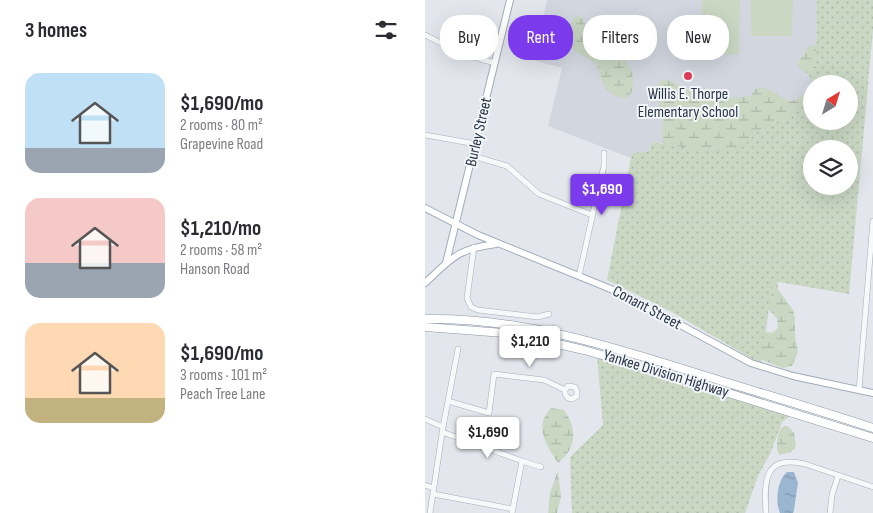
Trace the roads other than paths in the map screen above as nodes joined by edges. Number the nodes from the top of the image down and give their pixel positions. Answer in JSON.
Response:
{"nodes":[{"id":1,"x":510,"y":0,"type":"edge"},
{"id":2,"x":425,"y":35,"type":"edge"},
{"id":3,"x":495,"y":63,"type":"junction"},
{"id":4,"x":425,"y":135,"type":"edge"},
{"id":5,"x":475,"y":144,"type":"junction"},
{"id":6,"x":604,"y":153,"type":"dead end"},
{"id":7,"x":473,"y":156,"type":"junction"},
{"id":8,"x":425,"y":208,"type":"edge"},
{"id":9,"x":592,"y":216,"type":"junction"},
{"id":10,"x":873,"y":221,"type":"edge"},
{"id":11,"x":456,"y":224,"type":"junction"},
{"id":12,"x":497,"y":244,"type":"junction"},
{"id":13,"x":474,"y":247,"type":"junction"},
{"id":14,"x":446,"y":263,"type":"junction"},
{"id":15,"x":579,"y":276,"type":"junction"},
{"id":16,"x":425,"y":283,"type":"edge"},
{"id":17,"x":549,"y":314,"type":"dead end"},
{"id":18,"x":426,"y":323,"type":"edge"},
{"id":19,"x":458,"y":349,"type":"dead end"},
{"id":20,"x":565,"y":390,"type":"dead end"},
{"id":21,"x":859,"y":390,"type":"junction"},
{"id":22,"x":873,"y":392,"type":"edge"},
{"id":23,"x":448,"y":401,"type":"junction"},
{"id":24,"x":425,"y":419,"type":"edge"},
{"id":25,"x":873,"y":428,"type":"edge"},
{"id":26,"x":443,"y":429,"type":"junction"},
{"id":27,"x":873,"y":438,"type":"edge"},
{"id":28,"x":522,"y":461,"type":"junction"},
{"id":29,"x":541,"y":466,"type":"dead end"},
{"id":30,"x":838,"y":476,"type":"junction"},
{"id":31,"x":425,"y":485,"type":"edge"},
{"id":32,"x":873,"y":486,"type":"edge"},
{"id":33,"x":433,"y":491,"type":"junction"},
{"id":34,"x":513,"y":511,"type":"edge"},
{"id":35,"x":430,"y":513,"type":"edge"},
{"id":36,"x":766,"y":513,"type":"edge"},
{"id":37,"x":830,"y":513,"type":"edge"}],
"edges":[{"from":1,"to":3,"type":"main road","name":"Burley Street"},
{"from":2,"to":3,"type":"street"},
{"from":3,"to":5,"type":"main road","name":"Burley Street"},
{"from":4,"to":5,"type":"street"},
{"from":5,"to":7,"type":"main road","name":"Burley Street"},
{"from":6,"to":9,"type":"street"},
{"from":7,"to":9,"type":"street"},
{"from":7,"to":11,"type":"main road","name":"Burley Street"},
{"from":8,"to":11,"type":"main road","name":"Conant Street"},
{"from":9,"to":15,"type":"street"},
{"from":10,"to":21,"type":"street"},
{"from":11,"to":12,"type":"main road","name":"Conant Street"},
{"from":11,"to":14,"type":"main road","name":"Burley Street"},
{"from":12,"to":13,"type":"main road"},
{"from":12,"to":15,"type":"main road","name":"Conant Street"},
{"from":13,"to":14,"type":"main road"},
{"from":13,"to":17,"type":"street"},
{"from":14,"to":16,"type":"main road"},
{"from":15,"to":21,"type":"main road","name":"Conant Street"},
{"from":18,"to":25,"type":"highway","name":"Yankee Division Highway"},
{"from":18,"to":27,"type":"highway","name":"Yankee Division Highway"},
{"from":19,"to":23,"type":"street"},
{"from":20,"to":23,"type":"street"},
{"from":21,"to":22,"type":"main road","name":"Conant Street"},
{"from":23,"to":26,"type":"street"},
{"from":24,"to":26,"type":"street"},
{"from":26,"to":28,"type":"street"},
{"from":26,"to":33,"type":"street"},
{"from":28,"to":29,"type":"street"},
{"from":28,"to":34,"type":"street"},
{"from":30,"to":32,"type":"street"},
{"from":30,"to":36,"type":"street"},
{"from":30,"to":37,"type":"street"},
{"from":31,"to":33,"type":"street"},
{"from":33,"to":34,"type":"street"},
{"from":33,"to":35,"type":"street"}]}
